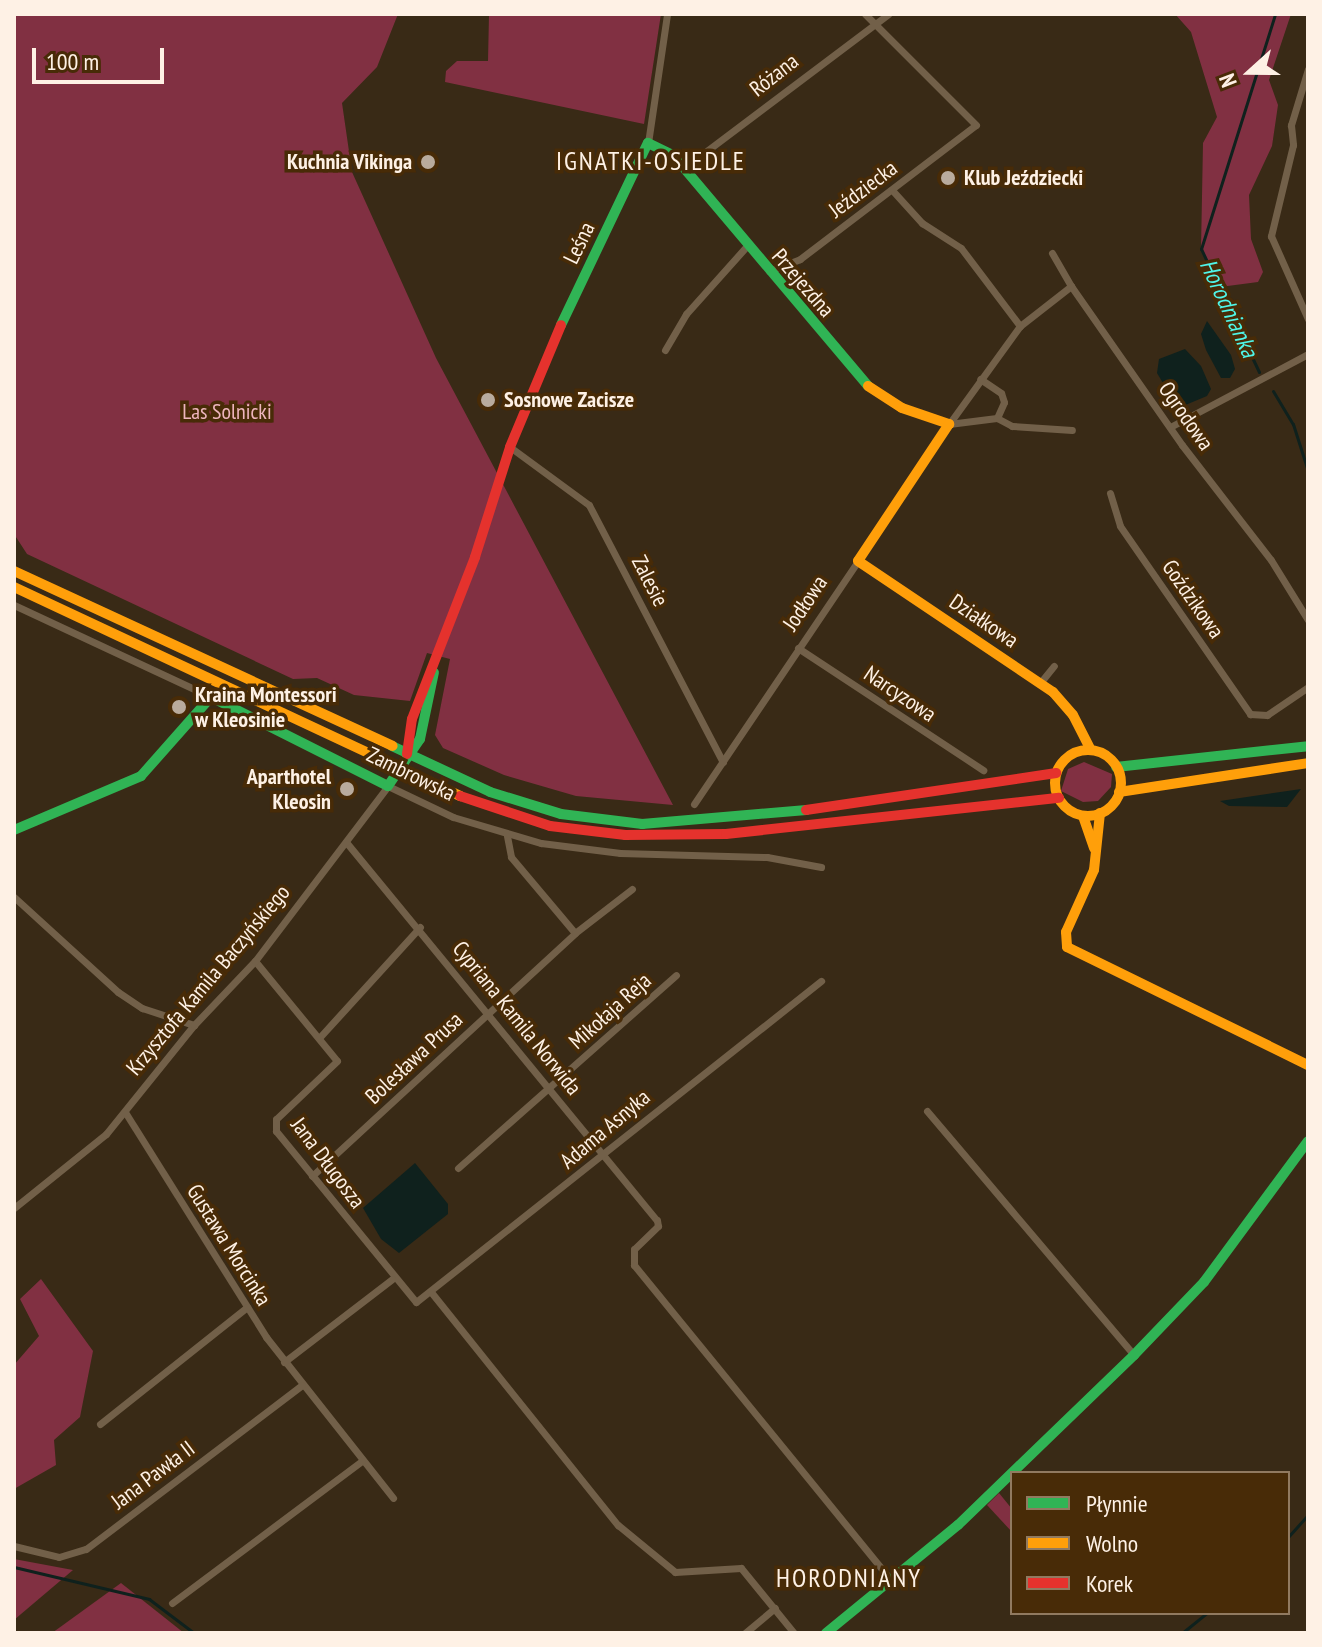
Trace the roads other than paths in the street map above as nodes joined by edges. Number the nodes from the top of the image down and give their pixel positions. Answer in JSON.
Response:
{"nodes":[{"id":1,"x":667,"y":14,"type":"edge"},
{"id":2,"x":865,"y":14,"type":"edge"},
{"id":3,"x":888,"y":14,"type":"edge"},
{"id":4,"x":873,"y":24,"type":"junction"},
{"id":5,"x":1308,"y":69,"type":"edge"},
{"id":6,"x":648,"y":143,"type":"junction"},
{"id":7,"x":684,"y":168,"type":"junction"},
{"id":8,"x":892,"y":190,"type":"junction"},
{"id":9,"x":746,"y":247,"type":"junction"},
{"id":10,"x":1052,"y":253,"type":"dead end"},
{"id":11,"x":767,"y":273,"type":"junction"},
{"id":12,"x":1071,"y":286,"type":"junction"},
{"id":13,"x":1308,"y":319,"type":"edge"},
{"id":14,"x":1020,"y":326,"type":"junction"},
{"id":15,"x":665,"y":350,"type":"dead end"},
{"id":16,"x":1308,"y":354,"type":"edge"},
{"id":17,"x":980,"y":379,"type":"junction"},
{"id":18,"x":997,"y":418,"type":"junction"},
{"id":19,"x":949,"y":424,"type":"junction"},
{"id":20,"x":1172,"y":426,"type":"junction"},
{"id":21,"x":1072,"y":430,"type":"dead end"},
{"id":22,"x":510,"y":447,"type":"junction"},
{"id":23,"x":1110,"y":493,"type":"dead end"},
{"id":24,"x":858,"y":561,"type":"junction"},
{"id":25,"x":14,"y":571,"type":"edge"},
{"id":26,"x":14,"y":587,"type":"edge"},
{"id":27,"x":14,"y":605,"type":"edge"},
{"id":28,"x":1308,"y":620,"type":"edge"},
{"id":29,"x":798,"y":648,"type":"junction"},
{"id":30,"x":435,"y":666,"type":"joint"},
{"id":31,"x":1054,"y":666,"type":"dead end"},
{"id":32,"x":1040,"y":683,"type":"junction"},
{"id":33,"x":1308,"y":687,"type":"edge"},
{"id":34,"x":211,"y":697,"type":"junction"},
{"id":35,"x":1078,"y":724,"type":"junction"},
{"id":36,"x":1308,"y":746,"type":"edge"},
{"id":37,"x":1091,"y":750,"type":"junction"},
{"id":38,"x":1075,"y":752,"type":"junction"},
{"id":39,"x":407,"y":754,"type":"junction"},
{"id":40,"x":723,"y":762,"type":"junction"},
{"id":41,"x":1308,"y":763,"type":"edge"},
{"id":42,"x":400,"y":767,"type":"junction"},
{"id":43,"x":1116,"y":767,"type":"junction"},
{"id":44,"x":983,"y":770,"type":"dead end"},
{"id":45,"x":1056,"y":773,"type":"junction"},
{"id":46,"x":388,"y":786,"type":"junction"},
{"id":47,"x":1119,"y":792,"type":"junction"},
{"id":48,"x":1059,"y":798,"type":"junction"},
{"id":49,"x":694,"y":804,"type":"dead end"},
{"id":50,"x":1100,"y":813,"type":"junction"},
{"id":51,"x":1083,"y":816,"type":"junction"},
{"id":52,"x":14,"y":830,"type":"edge"},
{"id":53,"x":507,"y":836,"type":"junction"},
{"id":54,"x":346,"y":842,"type":"junction"},
{"id":55,"x":1096,"y":853,"type":"junction"},
{"id":56,"x":821,"y":867,"type":"dead end"},
{"id":57,"x":632,"y":889,"type":"dead end"},
{"id":58,"x":14,"y":897,"type":"edge"},
{"id":59,"x":420,"y":927,"type":"junction"},
{"id":60,"x":575,"y":933,"type":"junction"},
{"id":61,"x":255,"y":961,"type":"junction"},
{"id":62,"x":676,"y":975,"type":"dead end"},
{"id":63,"x":821,"y":981,"type":"dead end"},
{"id":64,"x":489,"y":1012,"type":"junction"},
{"id":65,"x":194,"y":1025,"type":"junction"},
{"id":66,"x":319,"y":1038,"type":"junction"},
{"id":67,"x":1308,"y":1065,"type":"edge"},
{"id":68,"x":551,"y":1088,"type":"junction"},
{"id":69,"x":927,"y":1111,"type":"dead end"},
{"id":70,"x":125,"y":1112,"type":"junction"},
{"id":71,"x":1308,"y":1141,"type":"edge"},
{"id":72,"x":603,"y":1154,"type":"junction"},
{"id":73,"x":458,"y":1168,"type":"dead end"},
{"id":74,"x":312,"y":1176,"type":"junction"},
{"id":75,"x":14,"y":1208,"type":"edge"},
{"id":76,"x":392,"y":1279,"type":"junction"},
{"id":77,"x":431,"y":1292,"type":"junction"},
{"id":78,"x":411,"y":1299,"type":"joint"},
{"id":79,"x":247,"y":1307,"type":"junction"},
{"id":80,"x":1134,"y":1355,"type":"junction"},
{"id":81,"x":284,"y":1362,"type":"junction"},
{"id":82,"x":302,"y":1385,"type":"junction"},
{"id":83,"x":100,"y":1424,"type":"dead end"},
{"id":84,"x":362,"y":1461,"type":"junction"},
{"id":85,"x":1011,"y":1471,"type":"edge"},
{"id":86,"x":1010,"y":1472,"type":"edge"},
{"id":87,"x":393,"y":1498,"type":"dead end"},
{"id":88,"x":14,"y":1546,"type":"edge"},
{"id":89,"x":893,"y":1582,"type":"junction"},
{"id":90,"x":172,"y":1603,"type":"dead end"},
{"id":91,"x":775,"y":1608,"type":"junction"},
{"id":92,"x":745,"y":1633,"type":"edge"},
{"id":93,"x":794,"y":1633,"type":"edge"},
{"id":94,"x":826,"y":1633,"type":"edge"}],
"edges":[{"from":1,"to":6,"type":"street","name":"Leśna"},
{"from":2,"to":4,"type":"street"},
{"from":3,"to":4,"type":"street","name":"Różana"},
{"from":4,"to":7,"type":"street","name":"Różana"},
{"from":4,"to":8,"type":"street","name":"Jeździecka"},
{"from":5,"to":13,"type":"street"},
{"from":6,"to":7,"type":"street","name":"Przejezdna"},
{"from":6,"to":22,"type":"street","name":"Leśna"},
{"from":7,"to":9,"type":"street","name":"Przejezdna"},
{"from":8,"to":11,"type":"street","name":"Jeździecka"},
{"from":8,"to":14,"type":"street"},
{"from":9,"to":11,"type":"street","name":"Przejezdna"},
{"from":9,"to":15,"type":"street"},
{"from":10,"to":12,"type":"street","name":"Ogrodowa"},
{"from":11,"to":19,"type":"street","name":"Przejezdna"},
{"from":12,"to":14,"type":"street"},
{"from":12,"to":20,"type":"street","name":"Ogrodowa"},
{"from":14,"to":17,"type":"street","name":"Jodłowa"},
{"from":16,"to":20,"type":"street"},
{"from":17,"to":18,"type":"street"},
{"from":17,"to":19,"type":"street","name":"Jodłowa"},
{"from":18,"to":19,"type":"street"},
{"from":18,"to":21,"type":"street"},
{"from":19,"to":24,"type":"street","name":"Jodłowa"},
{"from":20,"to":28,"type":"street","name":"Ogrodowa"},
{"from":22,"to":30,"type":"street","name":"Leśna"},
{"from":22,"to":40,"type":"street","name":"Zalesie"},
{"from":23,"to":33,"type":"street","name":"Goździkowa"},
{"from":24,"to":29,"type":"street","name":"Jodłowa"},
{"from":24,"to":32,"type":"street","name":"Działkowa"},
{"from":25,"to":39,"type":"street","name":"Zambrowska"},
{"from":26,"to":42,"type":"street","name":"Zambrowska"},
{"from":27,"to":34,"type":"street","name":"Zambrowska"},
{"from":29,"to":40,"type":"street","name":"Jodłowa"},
{"from":29,"to":44,"type":"street","name":"Narcyzowa"},
{"from":30,"to":39,"type":"street","name":"Krzysztofa Kamila Baczyńskiego"},
{"from":31,"to":32,"type":"street"},
{"from":32,"to":35,"type":"street","name":"Działkowa"},
{"from":34,"to":46,"type":"street","name":"Zambrowska"},
{"from":34,"to":52,"type":"street"},
{"from":35,"to":37,"type":"street","name":"Działkowa"},
{"from":35,"to":38,"type":"street"},
{"from":36,"to":43,"type":"street"},
{"from":37,"to":38,"type":"street"},
{"from":37,"to":43,"type":"street"},
{"from":38,"to":45,"type":"street"},
{"from":39,"to":42,"type":"street","name":"Krzysztofa Kamila Baczyńskiego"},
{"from":39,"to":45,"type":"street","name":"Zambrowska"},
{"from":40,"to":49,"type":"street","name":"Jodłowa"},
{"from":41,"to":47,"type":"street"},
{"from":42,"to":46,"type":"street","name":"Krzysztofa Kamila Baczyńskiego"},
{"from":42,"to":48,"type":"street","name":"Zambrowska"},
{"from":43,"to":47,"type":"street"},
{"from":45,"to":48,"type":"street"},
{"from":46,"to":53,"type":"street","name":"Zambrowska"},
{"from":46,"to":54,"type":"street","name":"Krzysztofa Kamila Baczyńskiego"},
{"from":47,"to":50,"type":"street"},
{"from":48,"to":51,"type":"street"},
{"from":50,"to":51,"type":"street"},
{"from":50,"to":55,"type":"street"},
{"from":51,"to":55,"type":"street"},
{"from":53,"to":56,"type":"street","name":"Zambrowska"},
{"from":53,"to":60,"type":"street"},
{"from":54,"to":59,"type":"street","name":"Cypriana Kamila Norwida"},
{"from":54,"to":61,"type":"street","name":"Krzysztofa Kamila Baczyńskiego"},
{"from":55,"to":67,"type":"street"},
{"from":57,"to":60,"type":"street","name":"Bolesława Prusa"},
{"from":58,"to":65,"type":"street"},
{"from":59,"to":64,"type":"street","name":"Cypriana Kamila Norwida"},
{"from":59,"to":66,"type":"street"},
{"from":60,"to":64,"type":"street","name":"Bolesława Prusa"},
{"from":61,"to":65,"type":"street","name":"Krzysztofa Kamila Baczyńskiego"},
{"from":61,"to":66,"type":"street","name":"Jana Długosza"},
{"from":62,"to":68,"type":"street","name":"Mikołaja Reja"},
{"from":63,"to":72,"type":"street","name":"Adama Asnyka"},
{"from":64,"to":68,"type":"street","name":"Cypriana Kamila Norwida"},
{"from":64,"to":74,"type":"street","name":"Bolesława Prusa"},
{"from":65,"to":70,"type":"street","name":"Krzysztofa Kamila Baczyńskiego"},
{"from":66,"to":74,"type":"street","name":"Jana Długosza"},
{"from":68,"to":72,"type":"street","name":"Cypriana Kamila Norwida"},
{"from":68,"to":73,"type":"street","name":"Mikołaja Reja"},
{"from":69,"to":80,"type":"street"},
{"from":70,"to":75,"type":"street","name":"Krzysztofa Kamila Baczyńskiego"},
{"from":70,"to":79,"type":"street","name":"Gustawa Morcinka"},
{"from":71,"to":80,"type":"street"},
{"from":72,"to":77,"type":"street","name":"Adama Asnyka"},
{"from":72,"to":89,"type":"street","name":"Cypriana Kamila Norwida"},
{"from":74,"to":76,"type":"street","name":"Jana Długosza"},
{"from":76,"to":78,"type":"street","name":"Jana Długosza"},
{"from":76,"to":81,"type":"street"},
{"from":77,"to":78,"type":"street","name":"Adama Asnyka"},
{"from":77,"to":91,"type":"street"},
{"from":79,"to":81,"type":"street","name":"Gustawa Morcinka"},
{"from":79,"to":83,"type":"street"},
{"from":80,"to":85,"type":"street"},
{"from":81,"to":82,"type":"street","name":"Gustawa Morcinka"},
{"from":82,"to":84,"type":"street","name":"Gustawa Morcinka"},
{"from":82,"to":88,"type":"street","name":"Jana Pawła II"},
{"from":84,"to":87,"type":"street","name":"Gustawa Morcinka"},
{"from":84,"to":90,"type":"street"},
{"from":86,"to":89,"type":"street"},
{"from":89,"to":94,"type":"street"},
{"from":91,"to":92,"type":"street"},
{"from":91,"to":93,"type":"street"}]}
